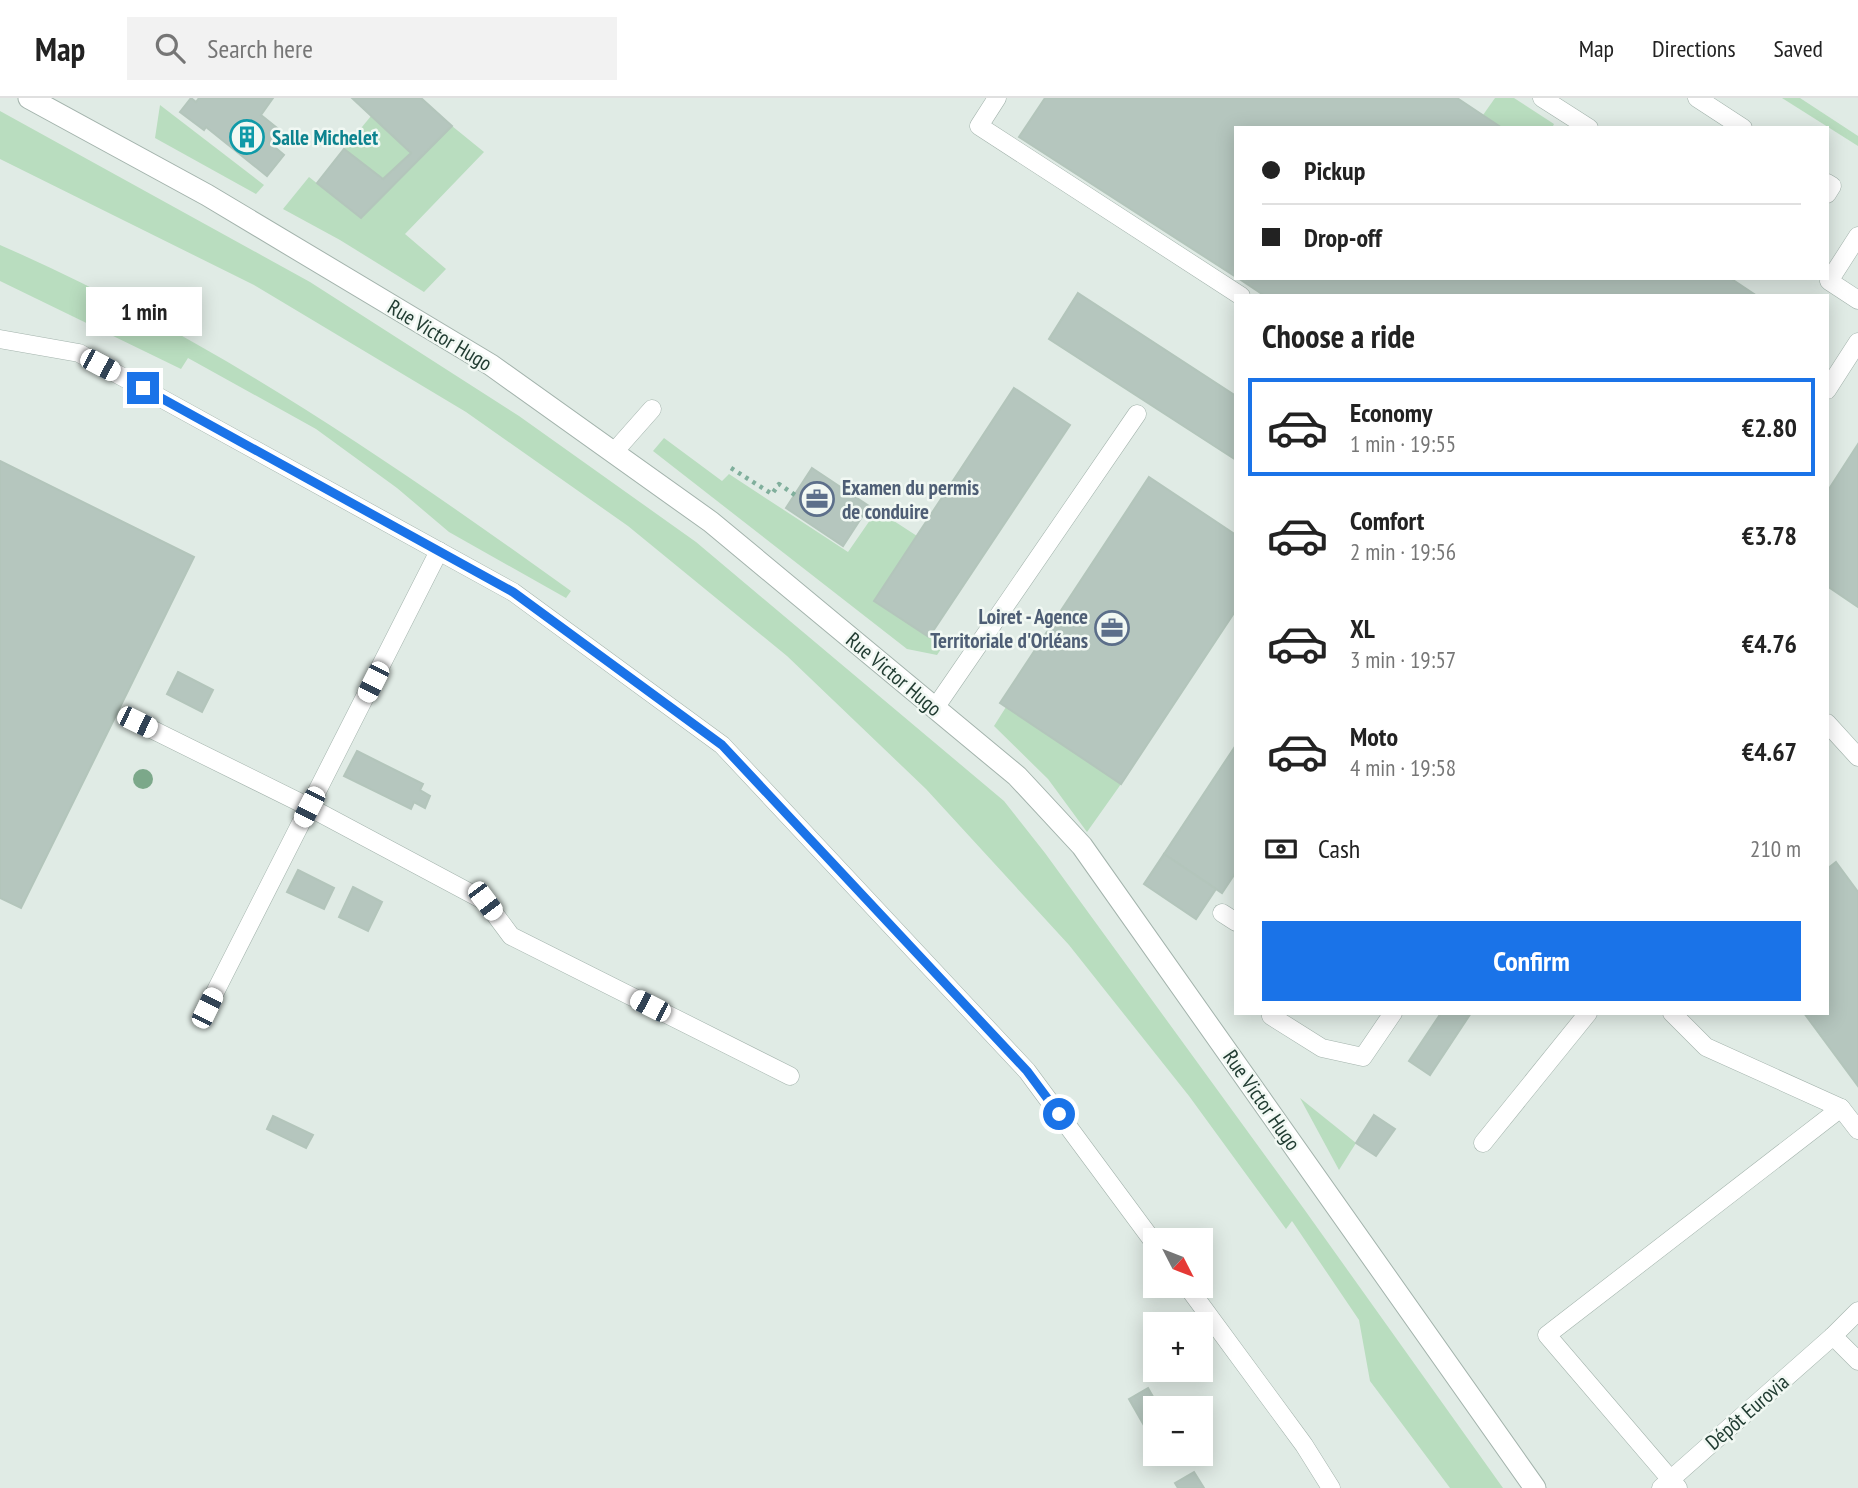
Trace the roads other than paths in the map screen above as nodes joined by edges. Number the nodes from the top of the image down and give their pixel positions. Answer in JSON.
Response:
{"nodes":[{"id":1,"x":29,"y":98,"type":"edge"},
{"id":2,"x":997,"y":98,"type":"edge"},
{"id":3,"x":1542,"y":98,"type":"edge"},
{"id":4,"x":1697,"y":98,"type":"edge"},
{"id":5,"x":1586,"y":126,"type":"edge"},
{"id":6,"x":1740,"y":126,"type":"edge"},
{"id":7,"x":1858,"y":236,"type":"edge"},
{"id":8,"x":1829,"y":277,"type":"edge"},
{"id":9,"x":1827,"y":280,"type":"edge"},
{"id":10,"x":1238,"y":294,"type":"edge"},
{"id":11,"x":1858,"y":300,"type":"edge"},
{"id":12,"x":0,"y":339,"type":"edge"},
{"id":13,"x":1858,"y":342,"type":"edge"},
{"id":14,"x":1829,"y":387,"type":"edge"},
{"id":15,"x":652,"y":409,"type":"dead end"},
{"id":16,"x":1137,"y":414,"type":"dead end"},
{"id":17,"x":614,"y":452,"type":"junction"},
{"id":18,"x":439,"y":551,"type":"junction"},
{"id":19,"x":935,"y":708,"type":"junction"},
{"id":20,"x":137,"y":722,"type":"dead end"},
{"id":21,"x":1829,"y":725,"type":"edge"},
{"id":22,"x":1858,"y":757,"type":"edge"},
{"id":23,"x":309,"y":807,"type":"junction"},
{"id":24,"x":207,"y":1008,"type":"dead end"},
{"id":25,"x":1586,"y":1015,"type":"edge"},
{"id":26,"x":1674,"y":1015,"type":"edge"},
{"id":27,"x":1271,"y":1016,"type":"dead end"},
{"id":28,"x":1386,"y":1016,"type":"edge"},
{"id":29,"x":790,"y":1076,"type":"dead end"},
{"id":30,"x":1840,"y":1108,"type":"junction"},
{"id":31,"x":1858,"y":1130,"type":"edge"},
{"id":32,"x":1483,"y":1143,"type":"dead end"},
{"id":33,"x":1143,"y":1228,"type":"edge"},
{"id":34,"x":1196,"y":1298,"type":"edge"},
{"id":35,"x":1858,"y":1311,"type":"edge"},
{"id":36,"x":1833,"y":1336,"type":"junction"},
{"id":37,"x":1858,"y":1362,"type":"edge"},
{"id":38,"x":1670,"y":1485,"type":"edge"},
{"id":39,"x":1331,"y":1488,"type":"edge"},
{"id":40,"x":1535,"y":1488,"type":"edge"}],
"edges":[{"from":1,"to":17,"type":"street","name":"Rue Victor Hugo"},
{"from":2,"to":10,"type":"lane"},
{"from":3,"to":5,"type":"lane"},
{"from":4,"to":6,"type":"lane"},
{"from":7,"to":8,"type":"lane"},
{"from":9,"to":11,"type":"lane"},
{"from":12,"to":18,"type":"lane"},
{"from":13,"to":14,"type":"lane"},
{"from":15,"to":17,"type":"lane"},
{"from":16,"to":19,"type":"lane"},
{"from":17,"to":19,"type":"street","name":"Rue Victor Hugo"},
{"from":18,"to":23,"type":"lane"},
{"from":18,"to":33,"type":"lane"},
{"from":19,"to":40,"type":"street","name":"Rue Victor Hugo"},
{"from":20,"to":23,"type":"lane"},
{"from":21,"to":22,"type":"lane"},
{"from":23,"to":24,"type":"lane"},
{"from":23,"to":29,"type":"lane"},
{"from":25,"to":32,"type":"lane"},
{"from":26,"to":30,"type":"lane"},
{"from":27,"to":28,"type":"lane"},
{"from":30,"to":31,"type":"lane"},
{"from":30,"to":38,"type":"lane"},
{"from":34,"to":39,"type":"lane"},
{"from":35,"to":36,"type":"lane","name":"Dépôt Eurovia"},
{"from":36,"to":37,"type":"lane"},
{"from":36,"to":38,"type":"lane","name":"Dépôt Eurovia"}]}
